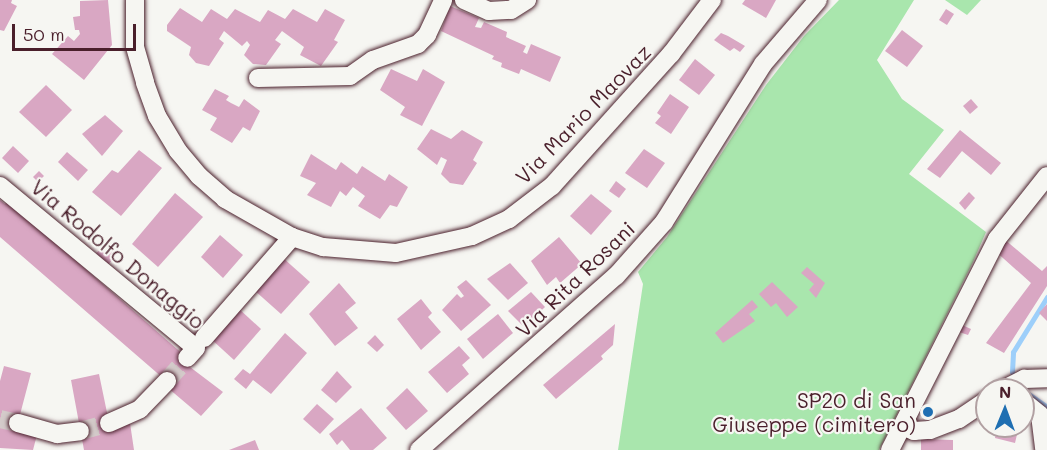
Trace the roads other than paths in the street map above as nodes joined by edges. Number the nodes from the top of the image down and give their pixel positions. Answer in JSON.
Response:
{"nodes":[{"id":1,"x":135,"y":0,"type":"edge"},
{"id":2,"x":443,"y":0,"type":"edge"},
{"id":3,"x":464,"y":0,"type":"edge"},
{"id":4,"x":527,"y":0,"type":"edge"},
{"id":5,"x":712,"y":0,"type":"edge"},
{"id":6,"x":818,"y":0,"type":"edge"},
{"id":7,"x":258,"y":78,"type":"dead end"},
{"id":8,"x":1047,"y":176,"type":"edge"},
{"id":9,"x":0,"y":186,"type":"edge"},
{"id":10,"x":292,"y":237,"type":"junction"},
{"id":11,"x":204,"y":338,"type":"dead end"},
{"id":12,"x":187,"y":358,"type":"dead end"},
{"id":13,"x":166,"y":381,"type":"tunnel mouth"},
{"id":14,"x":975,"y":408,"type":"edge"},
{"id":15,"x":1035,"y":412,"type":"edge"},
{"id":16,"x":18,"y":423,"type":"tunnel mouth"},
{"id":17,"x":109,"y":423,"type":"tunnel mouth"},
{"id":18,"x":902,"y":426,"type":"junction"},
{"id":19,"x":80,"y":431,"type":"tunnel mouth"},
{"id":20,"x":419,"y":450,"type":"edge"},
{"id":21,"x":890,"y":450,"type":"edge"},
{"id":22,"x":1044,"y":450,"type":"edge"}],
"edges":[{"from":1,"to":10,"type":"street","name":"Via Mario Maovaz"},
{"from":2,"to":7,"type":"street"},
{"from":3,"to":4,"type":"street"},
{"from":5,"to":10,"type":"street","name":"Via Mario Maovaz"},
{"from":6,"to":20,"type":"street","name":"Via Rita Rosani"},
{"from":8,"to":18,"type":"street"},
{"from":9,"to":12,"type":"street","name":"Via Rodolfo Donaggio"},
{"from":10,"to":11,"type":"street"},
{"from":13,"to":17,"type":"street"},
{"from":14,"to":18,"type":"street"},
{"from":15,"to":22,"type":"street"},
{"from":16,"to":19,"type":"street"},
{"from":18,"to":21,"type":"street"}]}
